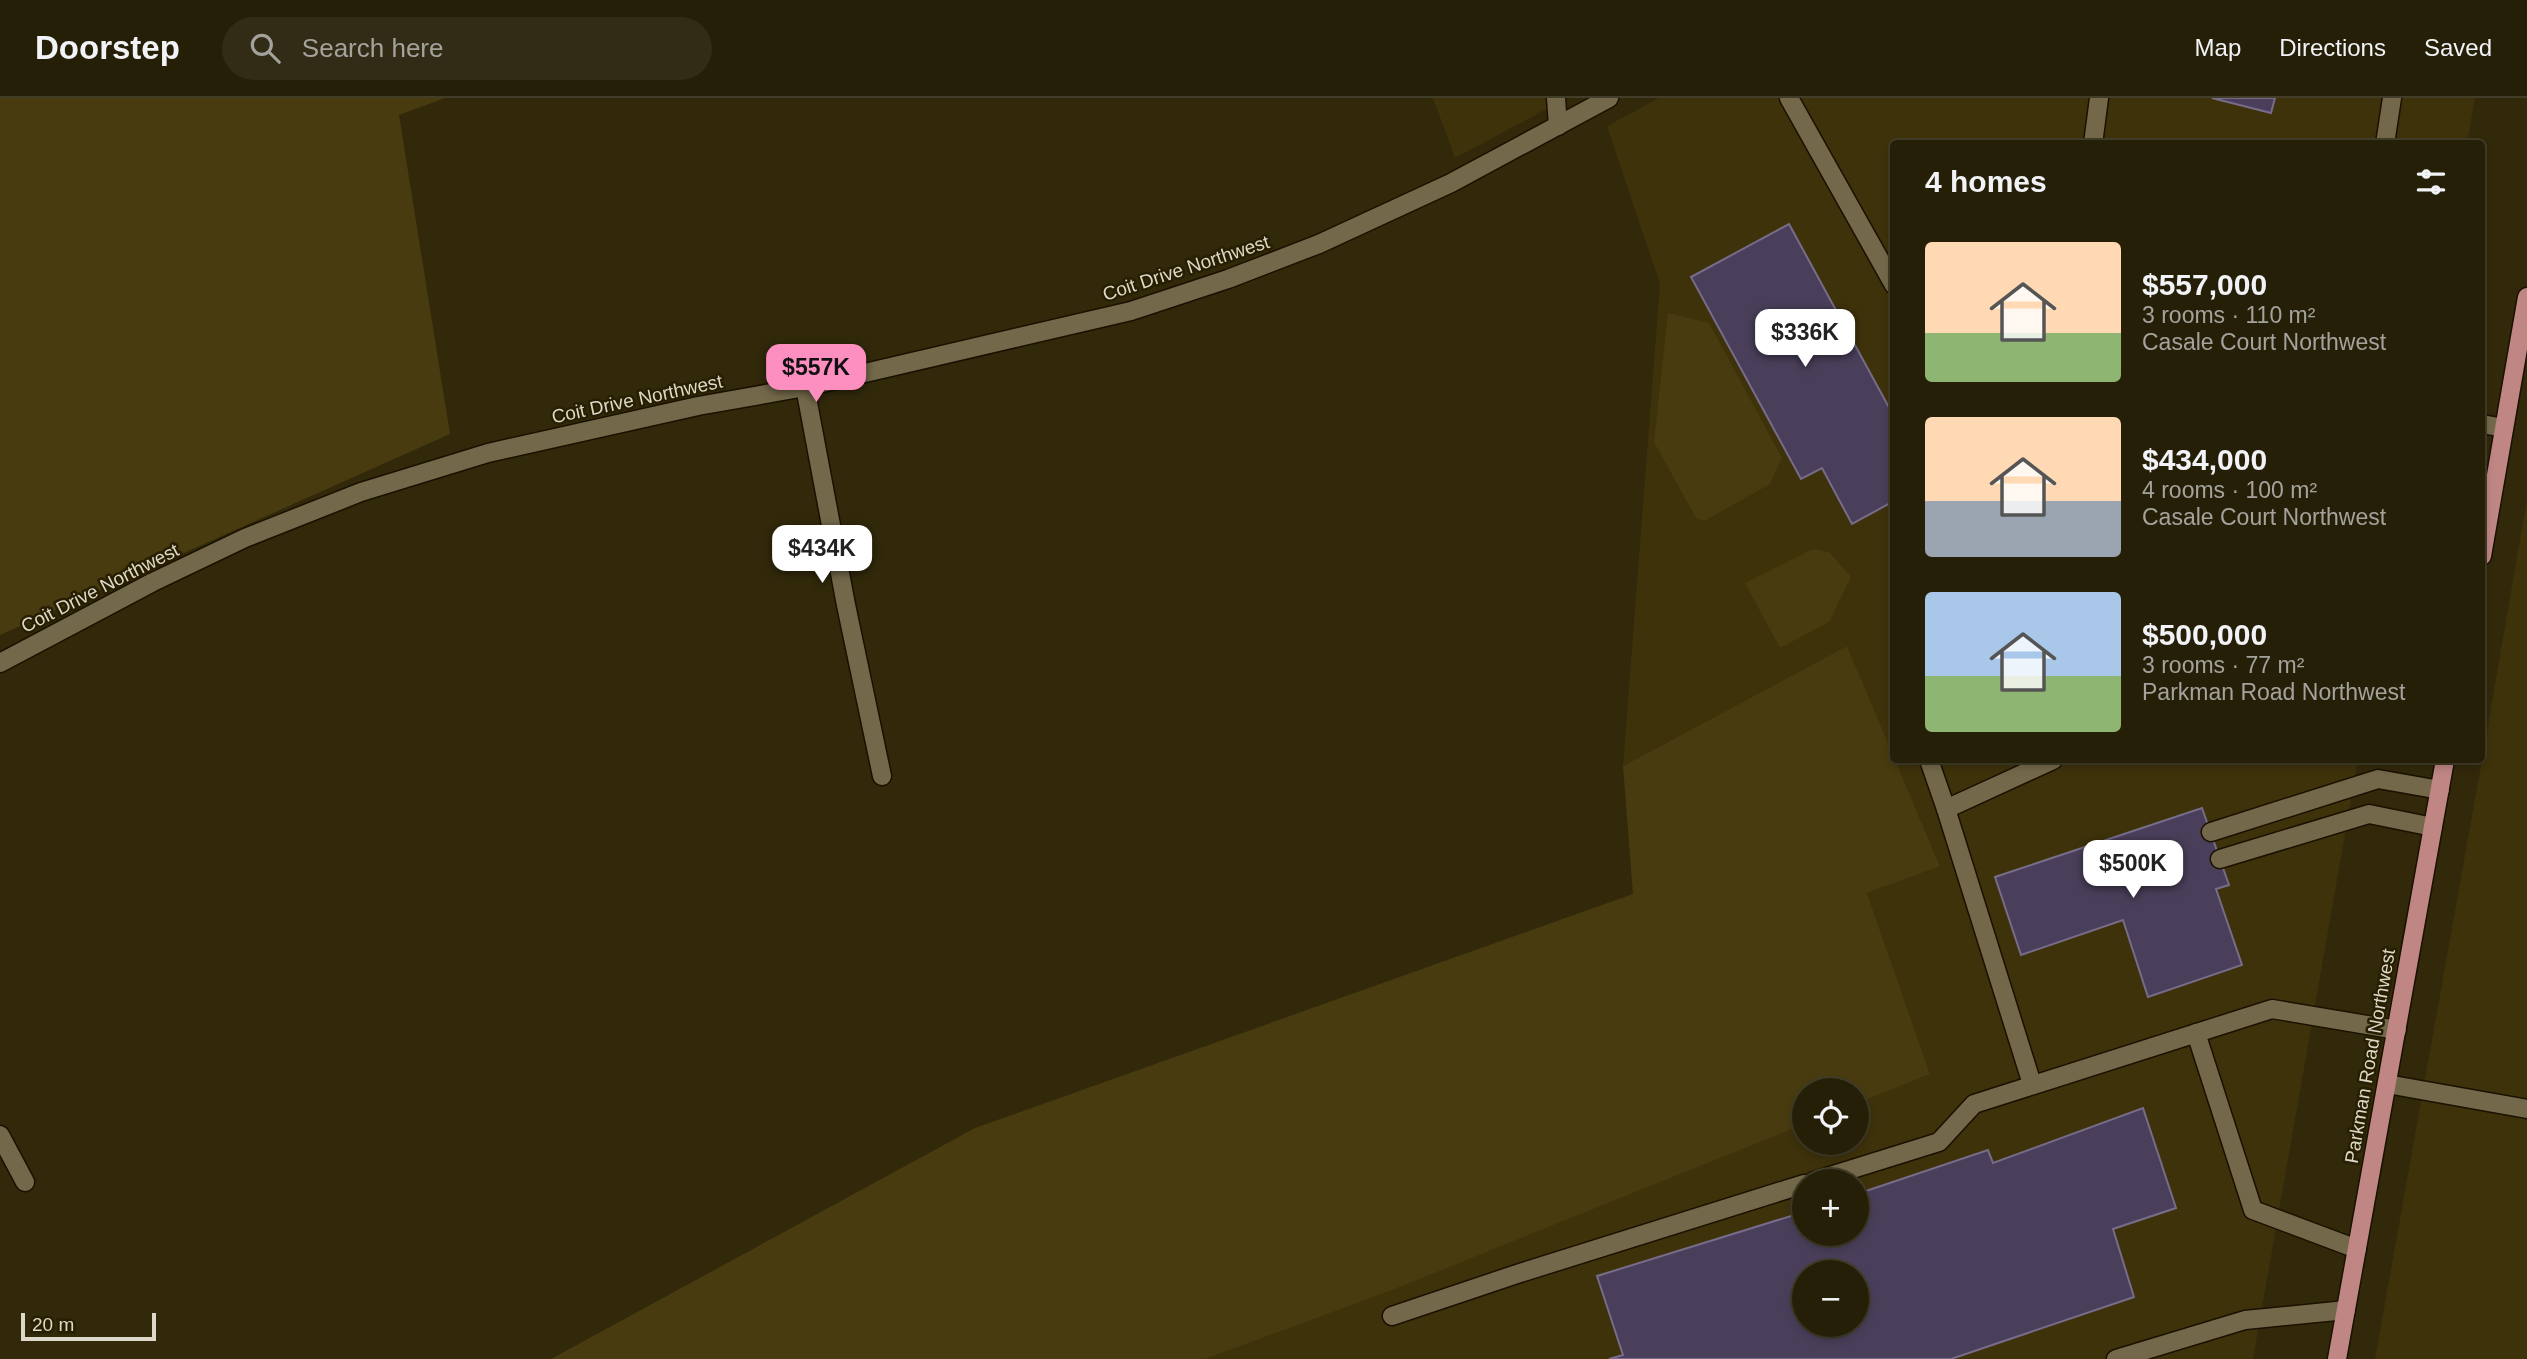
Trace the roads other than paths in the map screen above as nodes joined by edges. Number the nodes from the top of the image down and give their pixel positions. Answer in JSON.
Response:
{"nodes":[{"id":1,"x":1556,"y":98,"type":"edge"},
{"id":2,"x":1609,"y":98,"type":"edge"},
{"id":3,"x":1789,"y":98,"type":"edge"},
{"id":4,"x":2099,"y":98,"type":"edge"},
{"id":5,"x":2392,"y":98,"type":"edge"},
{"id":6,"x":1558,"y":126,"type":"junction"},
{"id":7,"x":2094,"y":140,"type":"edge"},
{"id":8,"x":2386,"y":140,"type":"edge"},
{"id":9,"x":1890,"y":278,"type":"edge"},
{"id":10,"x":2527,"y":297,"type":"edge"},
{"id":11,"x":805,"y":387,"type":"junction"},
{"id":12,"x":2485,"y":425,"type":"edge"},
{"id":13,"x":2504,"y":428,"type":"junction"},
{"id":14,"x":2485,"y":539,"type":"edge"},
{"id":15,"x":0,"y":663,"type":"edge"},
{"id":16,"x":1930,"y":763,"type":"edge"},
{"id":17,"x":2046,"y":763,"type":"edge"},
{"id":18,"x":2444,"y":763,"type":"edge"},
{"id":19,"x":882,"y":776,"type":"dead end"},
{"id":20,"x":2440,"y":790,"type":"junction"},
{"id":21,"x":1946,"y":809,"type":"junction"},
{"id":22,"x":2432,"y":827,"type":"junction"},
{"id":23,"x":2211,"y":832,"type":"dead end"},
{"id":24,"x":2220,"y":859,"type":"dead end"},
{"id":25,"x":2397,"y":1030,"type":"junction"},
{"id":26,"x":2196,"y":1033,"type":"junction"},
{"id":27,"x":2032,"y":1084,"type":"junction"},
{"id":28,"x":2387,"y":1084,"type":"junction"},
{"id":29,"x":2527,"y":1109,"type":"edge"},
{"id":30,"x":0,"y":1135,"type":"edge"},
{"id":31,"x":1852,"y":1169,"type":"edge"},
{"id":32,"x":25,"y":1182,"type":"dead end"},
{"id":33,"x":1792,"y":1188,"type":"edge"},
{"id":34,"x":2357,"y":1249,"type":"junction"},
{"id":35,"x":2346,"y":1310,"type":"junction"},
{"id":36,"x":1392,"y":1317,"type":"dead end"},
{"id":37,"x":2116,"y":1359,"type":"edge"},
{"id":38,"x":2337,"y":1359,"type":"edge"}],
"edges":[{"from":1,"to":6,"type":"street"},
{"from":2,"to":6,"type":"street","name":"Coit Drive Northwest"},
{"from":3,"to":9,"type":"street"},
{"from":4,"to":7,"type":"street"},
{"from":5,"to":8,"type":"street"},
{"from":6,"to":11,"type":"street","name":"Coit Drive Northwest"},
{"from":10,"to":13,"type":"main road"},
{"from":11,"to":15,"type":"street","name":"Coit Drive Northwest"},
{"from":11,"to":19,"type":"street"},
{"from":12,"to":13,"type":"street"},
{"from":13,"to":14,"type":"main road"},
{"from":16,"to":21,"type":"street"},
{"from":17,"to":21,"type":"street"},
{"from":18,"to":20,"type":"main road","name":"Parkman Road Northwest"},
{"from":20,"to":22,"type":"main road","name":"Parkman Road Northwest"},
{"from":20,"to":23,"type":"street"},
{"from":21,"to":27,"type":"street"},
{"from":22,"to":24,"type":"street"},
{"from":22,"to":25,"type":"main road","name":"Parkman Road Northwest"},
{"from":25,"to":26,"type":"street"},
{"from":25,"to":28,"type":"main road","name":"Parkman Road Northwest"},
{"from":26,"to":27,"type":"street"},
{"from":26,"to":34,"type":"street"},
{"from":27,"to":31,"type":"street"},
{"from":28,"to":29,"type":"street"},
{"from":28,"to":34,"type":"main road","name":"Parkman Road Northwest"},
{"from":30,"to":32,"type":"street"},
{"from":33,"to":36,"type":"street"},
{"from":34,"to":35,"type":"main road","name":"Parkman Road Northwest"},
{"from":35,"to":37,"type":"street"},
{"from":35,"to":38,"type":"main road","name":"Parkman Road Northwest"}]}
